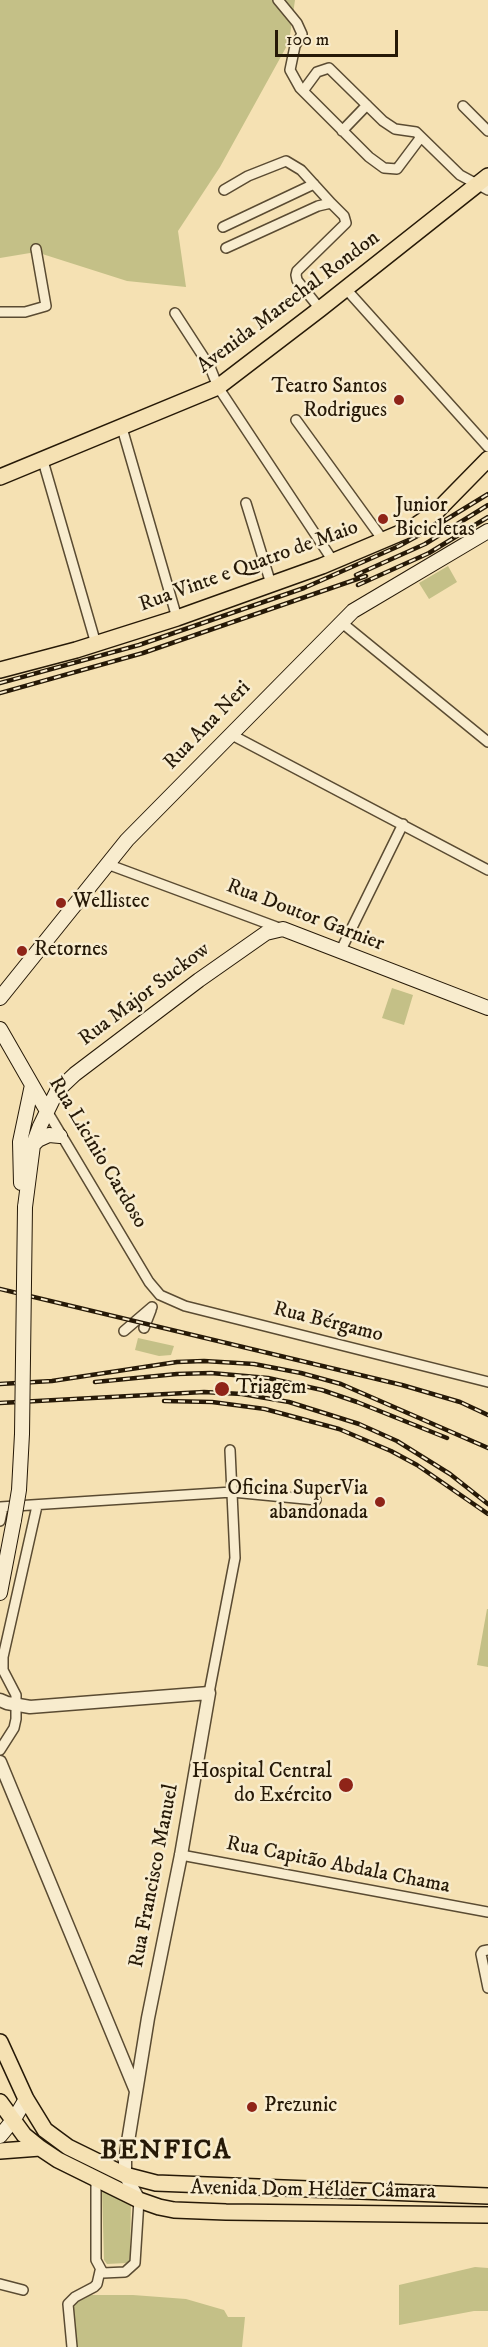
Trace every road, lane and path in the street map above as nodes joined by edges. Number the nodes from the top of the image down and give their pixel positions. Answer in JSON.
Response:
{"nodes":[{"id":1,"x":278,"y":0,"type":"edge"},
{"id":2,"x":303,"y":91,"type":"junction"},
{"id":3,"x":367,"y":105,"type":"junction"},
{"id":4,"x":463,"y":106,"type":"dead end"},
{"id":5,"x":342,"y":131,"type":"junction"},
{"id":6,"x":488,"y":131,"type":"edge"},
{"id":7,"x":421,"y":137,"type":"junction"},
{"id":8,"x":485,"y":183,"type":"edge"},
{"id":9,"x":314,"y":184,"type":"junction"},
{"id":10,"x":224,"y":190,"type":"dead end"},
{"id":11,"x":331,"y":203,"type":"junction"},
{"id":12,"x":223,"y":227,"type":"dead end"},
{"id":13,"x":226,"y":248,"type":"dead end"},
{"id":14,"x":36,"y":249,"type":"dead end"},
{"id":15,"x":346,"y":289,"type":"junction"},
{"id":16,"x":320,"y":309,"type":"junction"},
{"id":17,"x":0,"y":312,"type":"edge"},
{"id":18,"x":175,"y":313,"type":"dead end"},
{"id":19,"x":218,"y":387,"type":"junction"},
{"id":20,"x":296,"y":420,"type":"dead end"},
{"id":21,"x":122,"y":428,"type":"junction"},
{"id":22,"x":488,"y":447,"type":"edge"},
{"id":23,"x":488,"y":459,"type":"edge"},
{"id":24,"x":43,"y":461,"type":"junction"},
{"id":25,"x":0,"y":477,"type":"edge"},
{"id":26,"x":246,"y":503,"type":"dead end"},
{"id":27,"x":488,"y":531,"type":"edge"},
{"id":28,"x":383,"y":540,"type":"junction"},
{"id":29,"x":333,"y":561,"type":"junction"},
{"id":30,"x":271,"y":584,"type":"junction"},
{"id":31,"x":177,"y":618,"type":"junction"},
{"id":32,"x":341,"y":622,"type":"junction"},
{"id":33,"x":96,"y":644,"type":"junction"},
{"id":34,"x":0,"y":670,"type":"edge"},
{"id":35,"x":230,"y":734,"type":"junction"},
{"id":36,"x":488,"y":742,"type":"edge"},
{"id":37,"x":403,"y":824,"type":"junction"},
{"id":38,"x":107,"y":864,"type":"junction"},
{"id":39,"x":488,"y":870,"type":"edge"},
{"id":40,"x":283,"y":929,"type":"junction"},
{"id":41,"x":340,"y":952,"type":"junction"},
{"id":42,"x":0,"y":998,"type":"edge"},
{"id":43,"x":488,"y":1008,"type":"edge"},
{"id":44,"x":0,"y":1029,"type":"edge"},
{"id":45,"x":32,"y":1085,"type":"junction"},
{"id":46,"x":57,"y":1091,"type":"junction"},
{"id":47,"x":47,"y":1112,"type":"junction"},
{"id":48,"x":60,"y":1136,"type":"junction"},
{"id":49,"x":33,"y":1145,"type":"junction"},
{"id":50,"x":25,"y":1202,"type":"junction"},
{"id":51,"x":160,"y":1295,"type":"junction"},
{"id":52,"x":152,"y":1307,"type":"junction"},
{"id":53,"x":144,"y":1328,"type":"dead end"},
{"id":54,"x":124,"y":1331,"type":"dead end"},
{"id":55,"x":488,"y":1382,"type":"edge"},
{"id":56,"x":230,"y":1450,"type":"dead end"},
{"id":57,"x":232,"y":1492,"type":"junction"},
{"id":58,"x":316,"y":1500,"type":"dead end"},
{"id":59,"x":37,"y":1506,"type":"junction"},
{"id":60,"x":2,"y":1507,"type":"edge"},
{"id":61,"x":7,"y":1520,"type":"edge"},
{"id":62,"x":0,"y":1593,"type":"edge"},
{"id":63,"x":209,"y":1693,"type":"junction"},
{"id":64,"x":0,"y":1700,"type":"edge"},
{"id":65,"x":18,"y":1706,"type":"junction"},
{"id":66,"x":0,"y":1750,"type":"edge"},
{"id":67,"x":0,"y":1762,"type":"edge"},
{"id":68,"x":181,"y":1855,"type":"junction"},
{"id":69,"x":488,"y":1912,"type":"edge"},
{"id":70,"x":488,"y":1950,"type":"edge"},
{"id":71,"x":488,"y":1988,"type":"edge"},
{"id":72,"x":0,"y":2042,"type":"edge"},
{"id":73,"x":137,"y":2092,"type":"junction"},
{"id":74,"x":26,"y":2099,"type":"junction"},
{"id":75,"x":0,"y":2102,"type":"edge"},
{"id":76,"x":14,"y":2119,"type":"junction"},
{"id":77,"x":0,"y":2136,"type":"edge"},
{"id":78,"x":40,"y":2148,"type":"junction"},
{"id":79,"x":0,"y":2151,"type":"edge"},
{"id":80,"x":125,"y":2175,"type":"junction"},
{"id":81,"x":96,"y":2179,"type":"junction"},
{"id":82,"x":488,"y":2196,"type":"edge"},
{"id":83,"x":139,"y":2200,"type":"junction"},
{"id":84,"x":488,"y":2216,"type":"edge"},
{"id":85,"x":100,"y":2271,"type":"junction"},
{"id":86,"x":0,"y":2284,"type":"edge"},
{"id":87,"x":23,"y":2290,"type":"dead end"},
{"id":88,"x":72,"y":2347,"type":"edge"}],
"edges":[{"from":1,"to":2,"type":"street"},
{"from":2,"to":3,"type":"street"},
{"from":2,"to":5,"type":"street"},
{"from":3,"to":5,"type":"street"},
{"from":3,"to":7,"type":"street"},
{"from":4,"to":6,"type":"street"},
{"from":5,"to":7,"type":"street"},
{"from":7,"to":8,"type":"street"},
{"from":8,"to":15,"type":"main road","name":"Avenida Marechal Rondon"},
{"from":9,"to":10,"type":"street"},
{"from":9,"to":11,"type":"street"},
{"from":9,"to":12,"type":"street"},
{"from":11,"to":13,"type":"street"},
{"from":11,"to":16,"type":"street"},
{"from":14,"to":17,"type":"street"},
{"from":15,"to":16,"type":"main road","name":"Avenida Marechal Rondon"},
{"from":15,"to":22,"type":"street"},
{"from":16,"to":19,"type":"main road","name":"Avenida Marechal Rondon"},
{"from":18,"to":19,"type":"street"},
{"from":19,"to":21,"type":"main road","name":"Avenida Marechal Rondon"},
{"from":19,"to":29,"type":"street"},
{"from":20,"to":28,"type":"street"},
{"from":21,"to":24,"type":"main road","name":"Avenida Marechal Rondon"},
{"from":21,"to":31,"type":"street"},
{"from":23,"to":28,"type":"main road","name":"Rua Vinte e Quatro de Maio"},
{"from":24,"to":25,"type":"main road","name":"Avenida Marechal Rondon"},
{"from":24,"to":33,"type":"street"},
{"from":26,"to":30,"type":"street"},
{"from":27,"to":32,"type":"main road","name":"Rua Ana Neri"},
{"from":28,"to":29,"type":"main road","name":"Rua Vinte e Quatro de Maio"},
{"from":29,"to":30,"type":"main road","name":"Rua Vinte e Quatro de Maio"},
{"from":30,"to":31,"type":"main road","name":"Rua Vinte e Quatro de Maio"},
{"from":31,"to":33,"type":"main road","name":"Rua Vinte e Quatro de Maio"},
{"from":32,"to":35,"type":"main road","name":"Rua Ana Neri"},
{"from":32,"to":36,"type":"street"},
{"from":33,"to":34,"type":"main road","name":"Rua Vinte e Quatro de Maio"},
{"from":35,"to":37,"type":"street"},
{"from":35,"to":38,"type":"main road","name":"Rua Ana Neri"},
{"from":37,"to":39,"type":"street"},
{"from":37,"to":41,"type":"street"},
{"from":38,"to":40,"type":"street","name":"Rua Doutor Garnier"},
{"from":38,"to":42,"type":"main road","name":"Rua Ana Neri"},
{"from":40,"to":41,"type":"main road","name":"Rua Doutor Garnier"},
{"from":40,"to":46,"type":"main road","name":"Rua Major Suckow"},
{"from":41,"to":43,"type":"main road","name":"Rua Doutor Garnier"},
{"from":44,"to":45,"type":"main road","name":"Rua Licínio Cardoso"},
{"from":45,"to":46,"type":"main road"},
{"from":45,"to":47,"type":"main road","name":"Rua Licínio Cardoso"},
{"from":45,"to":50,"type":"main road"},
{"from":46,"to":47,"type":"main road","name":"Rua Major Suckow"},
{"from":47,"to":48,"type":"street","name":"Rua Licínio Cardoso"},
{"from":47,"to":49,"type":"main road","name":"Rua Major Suckow"},
{"from":48,"to":49,"type":"main road"},
{"from":48,"to":51,"type":"street","name":"Rua Licínio Cardoso"},
{"from":49,"to":50,"type":"main road","name":"Rua Major Suckow"},
{"from":50,"to":61,"type":"main road","bridge":true},
{"from":51,"to":52,"type":"street"},
{"from":51,"to":55,"type":"street","name":"Rua Bérgamo"},
{"from":52,"to":53,"type":"street"},
{"from":52,"to":54,"type":"street"},
{"from":56,"to":57,"type":"street","name":"Rua Francisco Manuel"},
{"from":57,"to":58,"type":"street"},
{"from":57,"to":59,"type":"street"},
{"from":57,"to":63,"type":"street","name":"Rua Francisco Manuel"},
{"from":59,"to":60,"type":"street"},
{"from":59,"to":65,"type":"street"},
{"from":60,"to":61,"type":"street"},
{"from":61,"to":62,"type":"main road"},
{"from":63,"to":65,"type":"street"},
{"from":63,"to":68,"type":"street","name":"Rua Francisco Manuel"},
{"from":64,"to":65,"type":"street"},
{"from":65,"to":66,"type":"street"},
{"from":67,"to":73,"type":"street"},
{"from":68,"to":69,"type":"street","name":"Rua Capitão Abdala Chama"},
{"from":68,"to":73,"type":"street","name":"Rua Francisco Manuel"},
{"from":70,"to":71,"type":"street"},
{"from":72,"to":74,"type":"main road","name":"Avenida Dom Hélder Câmara"},
{"from":73,"to":80,"type":"street","name":"Rua Francisco Manuel"},
{"from":74,"to":76,"type":"main road"},
{"from":74,"to":80,"type":"main road","name":"Avenida Dom Hélder Câmara"},
{"from":75,"to":76,"type":"main road","name":"Avenida Dom Hélder Câmara"},
{"from":76,"to":77,"type":"main road"},
{"from":76,"to":78,"type":"main road","name":"Avenida Dom Hélder Câmara"},
{"from":78,"to":79,"type":"main road"},
{"from":78,"to":81,"type":"main road","name":"Avenida Dom Hélder Câmara"},
{"from":80,"to":82,"type":"main road","name":"Avenida Dom Hélder Câmara"},
{"from":80,"to":83,"type":"street"},
{"from":81,"to":83,"type":"main road","name":"Avenida Dom Hélder Câmara"},
{"from":81,"to":85,"type":"street"},
{"from":83,"to":84,"type":"main road","name":"Avenida Dom Hélder Câmara"},
{"from":83,"to":85,"type":"street"},
{"from":85,"to":88,"type":"street"},
{"from":86,"to":87,"type":"street"}]}
